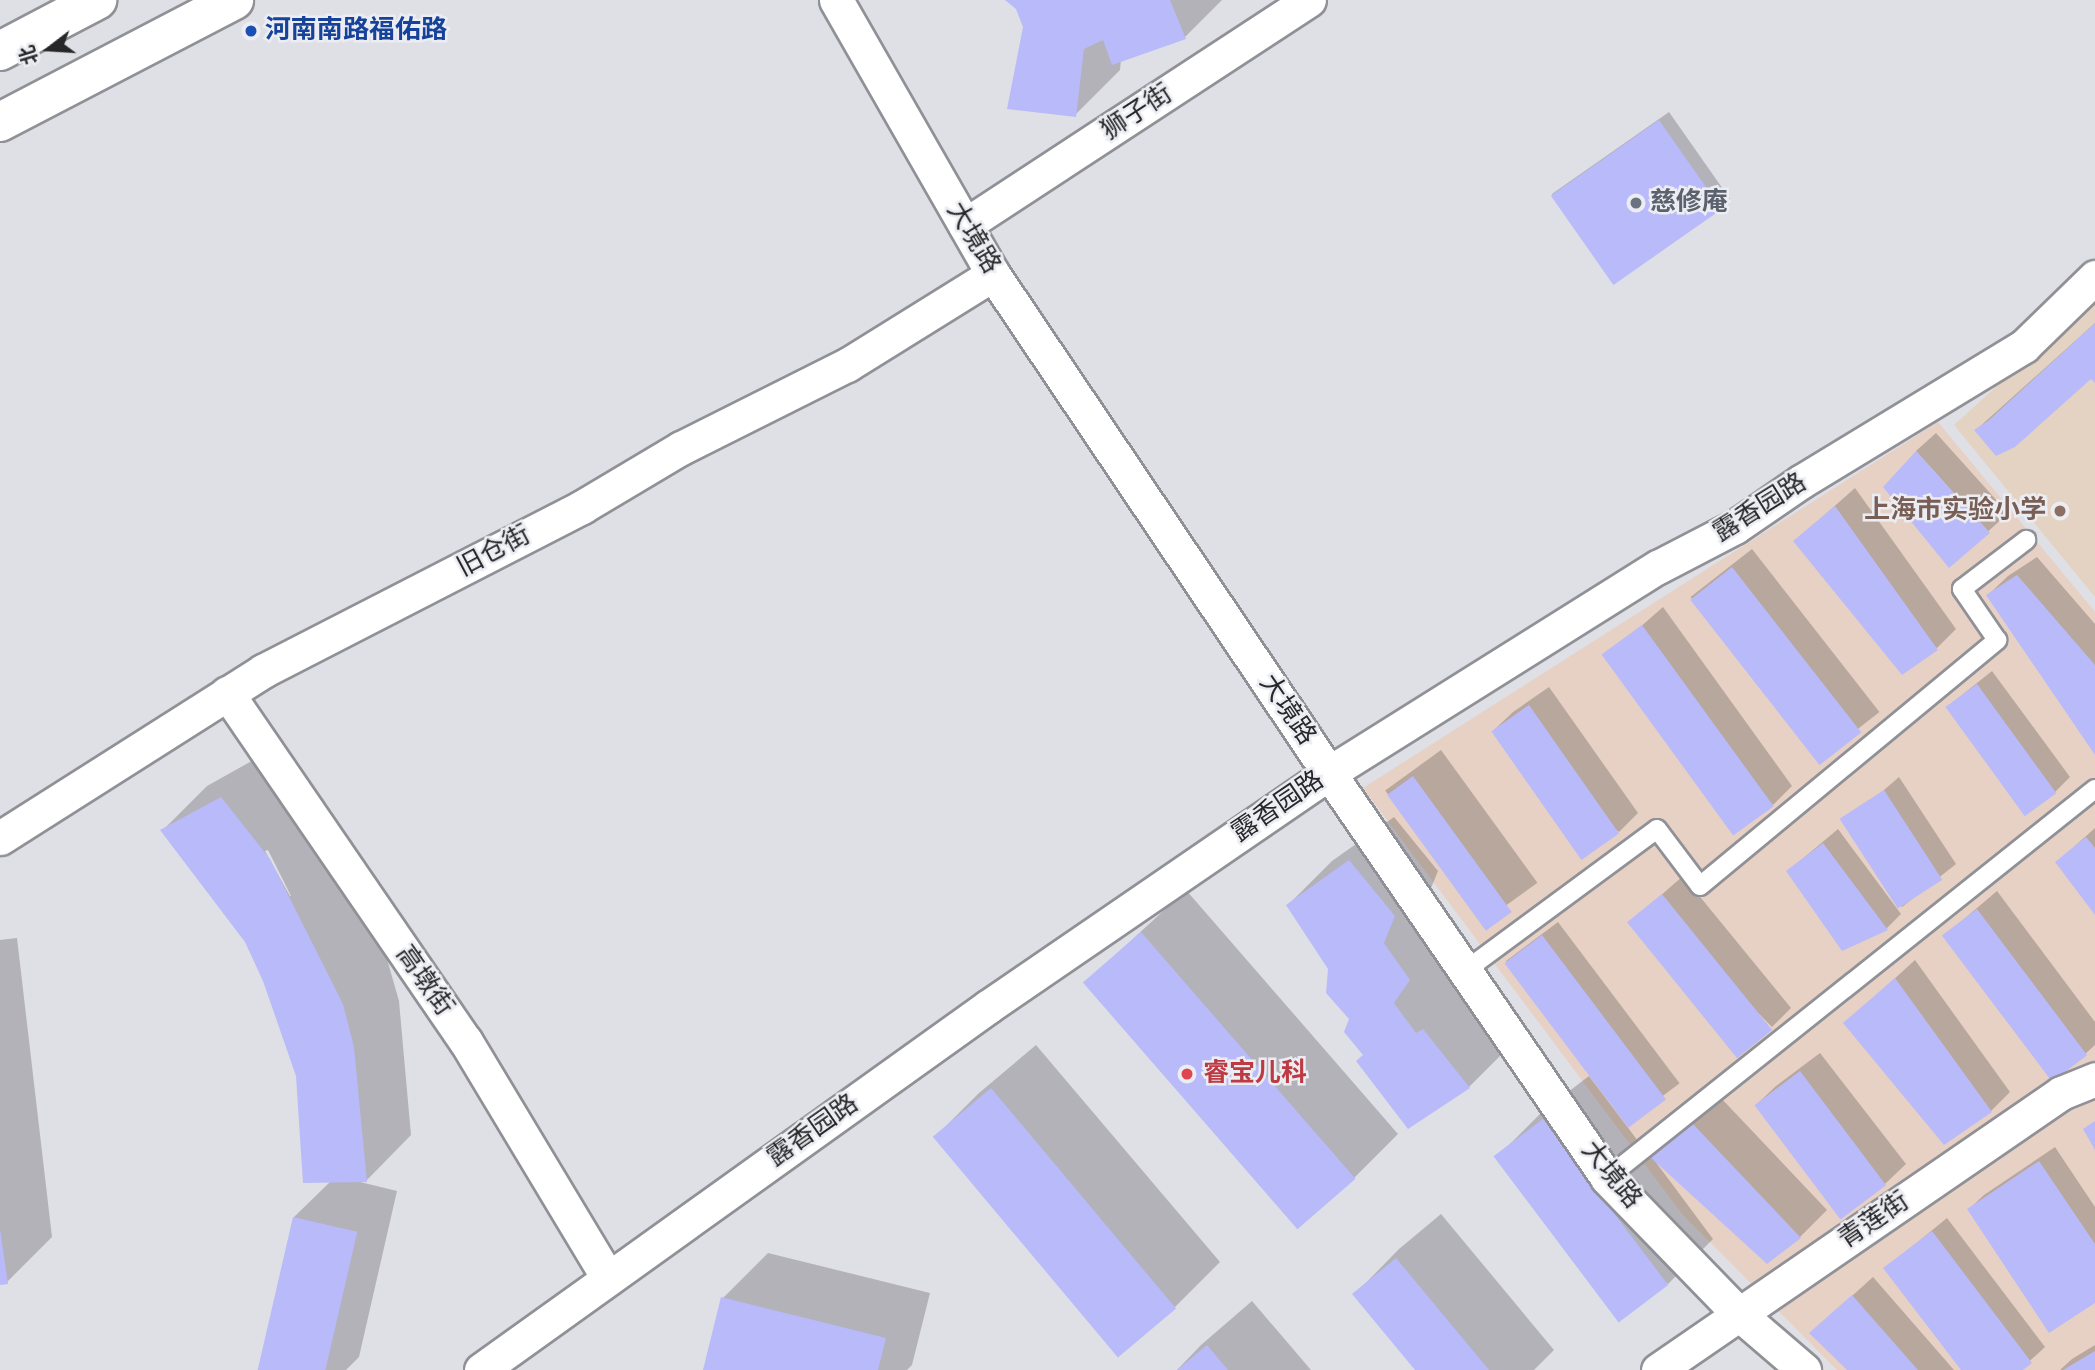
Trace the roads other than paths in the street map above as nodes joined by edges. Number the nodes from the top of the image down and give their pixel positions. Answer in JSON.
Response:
{"nodes":[{"id":1,"x":97,"y":0,"type":"edge"},
{"id":2,"x":234,"y":0,"type":"edge"},
{"id":3,"x":836,"y":0,"type":"edge"},
{"id":4,"x":1309,"y":0,"type":"edge"},
{"id":5,"x":0,"y":51,"type":"edge"},
{"id":6,"x":0,"y":122,"type":"edge"},
{"id":7,"x":965,"y":225,"type":"junction"},
{"id":8,"x":993,"y":274,"type":"junction"},
{"id":9,"x":2095,"y":277,"type":"edge"},
{"id":10,"x":2026,"y":540,"type":"dead end"},
{"id":11,"x":227,"y":693,"type":"junction"},
{"id":12,"x":1329,"y":772,"type":"junction"},
{"id":13,"x":2095,"y":789,"type":"edge"},
{"id":14,"x":0,"y":838,"type":"edge"},
{"id":15,"x":1466,"y":970,"type":"junction"},
{"id":16,"x":2095,"y":1079,"type":"edge"},
{"id":17,"x":1608,"y":1178,"type":"junction"},
{"id":18,"x":608,"y":1278,"type":"junction"},
{"id":19,"x":1739,"y":1314,"type":"junction"},
{"id":20,"x":481,"y":1370,"type":"edge"},
{"id":21,"x":1658,"y":1370,"type":"edge"},
{"id":22,"x":1804,"y":1370,"type":"edge"}],
"edges":[{"from":1,"to":5,"type":"main road"},
{"from":2,"to":6,"type":"main road"},
{"from":3,"to":7,"type":"street","name":"大境路"},
{"from":4,"to":7,"type":"street","name":"狮子街"},
{"from":7,"to":8,"type":"street","name":"大境路"},
{"from":8,"to":11,"type":"street","name":"旧仓街"},
{"from":8,"to":12,"type":"street","name":"大境路"},
{"from":9,"to":12,"type":"street","name":"露香园路"},
{"from":10,"to":15,"type":"lane"},
{"from":11,"to":14,"type":"street","name":"旧仓街"},
{"from":11,"to":18,"type":"street","name":"高墩街"},
{"from":12,"to":15,"type":"street","name":"大境路"},
{"from":12,"to":18,"type":"street","name":"露香园路"},
{"from":13,"to":17,"type":"lane"},
{"from":15,"to":17,"type":"street","name":"大境路"},
{"from":16,"to":19,"type":"street","name":"青莲街"},
{"from":17,"to":19,"type":"street","name":"大境路"},
{"from":18,"to":20,"type":"street","name":"露香园路"},
{"from":19,"to":21,"type":"street","name":"青莲街"},
{"from":19,"to":22,"type":"street","name":"大境路"}]}
